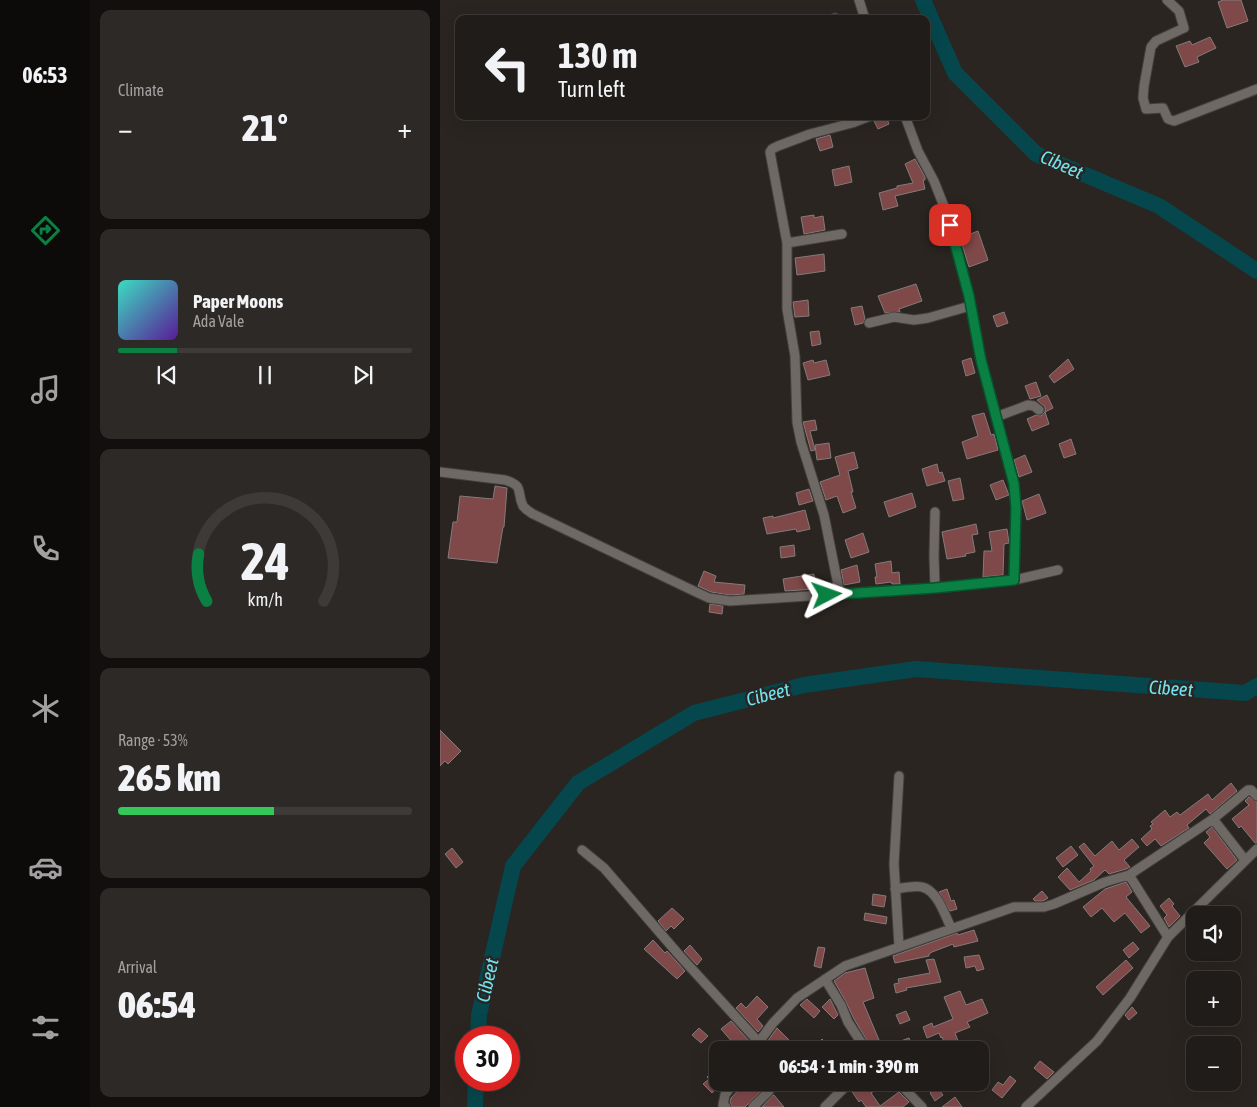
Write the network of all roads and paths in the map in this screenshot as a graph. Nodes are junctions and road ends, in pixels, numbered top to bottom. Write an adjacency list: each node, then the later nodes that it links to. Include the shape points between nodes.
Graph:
1 (859, 0): 3 (street)
2 (1167, 0): 4 (street, via 1179,11 1184,28 1153,43 1144,86 1146,109 1161,107 1168,119 1174,121)
3 (864, 15)
4 (1257, 89)
5 (856, 120): 8 (street, via 772,149 770,155)
6 (907, 120): 9 (street, via 947,214)
7 (842, 234): 8 (street)
8 (788, 243): 18 (street, via 787,309 795,356 797,422 824,515)
9 (970, 306): 10 (street, via 928,318 894,317); 12 (street)
10 (869, 323)
11 (1039, 410): 12 (street, via 1028,406)
12 (996, 418): 16 (street, via 1014,484)
13 (440, 472): 18 (street, via 514,482 519,487 523,505 533,514 709,598 748,601)
14 (935, 512): 17 (street)
15 (1058, 570): 16 (street)
16 (1014, 580): 17 (street)
17 (935, 588): 18 (street)
18 (840, 594)
19 (898, 776): 26 (street)
20 (1257, 796): 21 (street, via 1248,790)
21 (1213, 819): 24 (street); 25 (street)
22 (1257, 849): 24 (street)
23 (582, 850): 31 (street, via 604,868)
24 (1245, 860): 28 (street)
25 (1129, 875): 27 (street, via 1044,907 1014,906); 28 (street)
26 (895, 889): 27 (street, via 921,886 928,889); 29 (street)
27 (951, 928): 29 (street)
28 (1168, 937): 42 (street, via 1115,1020 1083,1056)
29 (899, 946): 30 (street, via 845,966)
30 (825, 978): 32 (street, via 797,998); 33 (street)
31 (751, 1041)
32 (759, 1041)
33 (860, 1041)
34 (728, 1091): 38 (street)
35 (769, 1091): 39 (street)
36 (841, 1091): 40 (street)
37 (907, 1091): 41 (street)
38 (723, 1106)
39 (753, 1107)
40 (825, 1107)
41 (922, 1107)
42 (1026, 1107)

